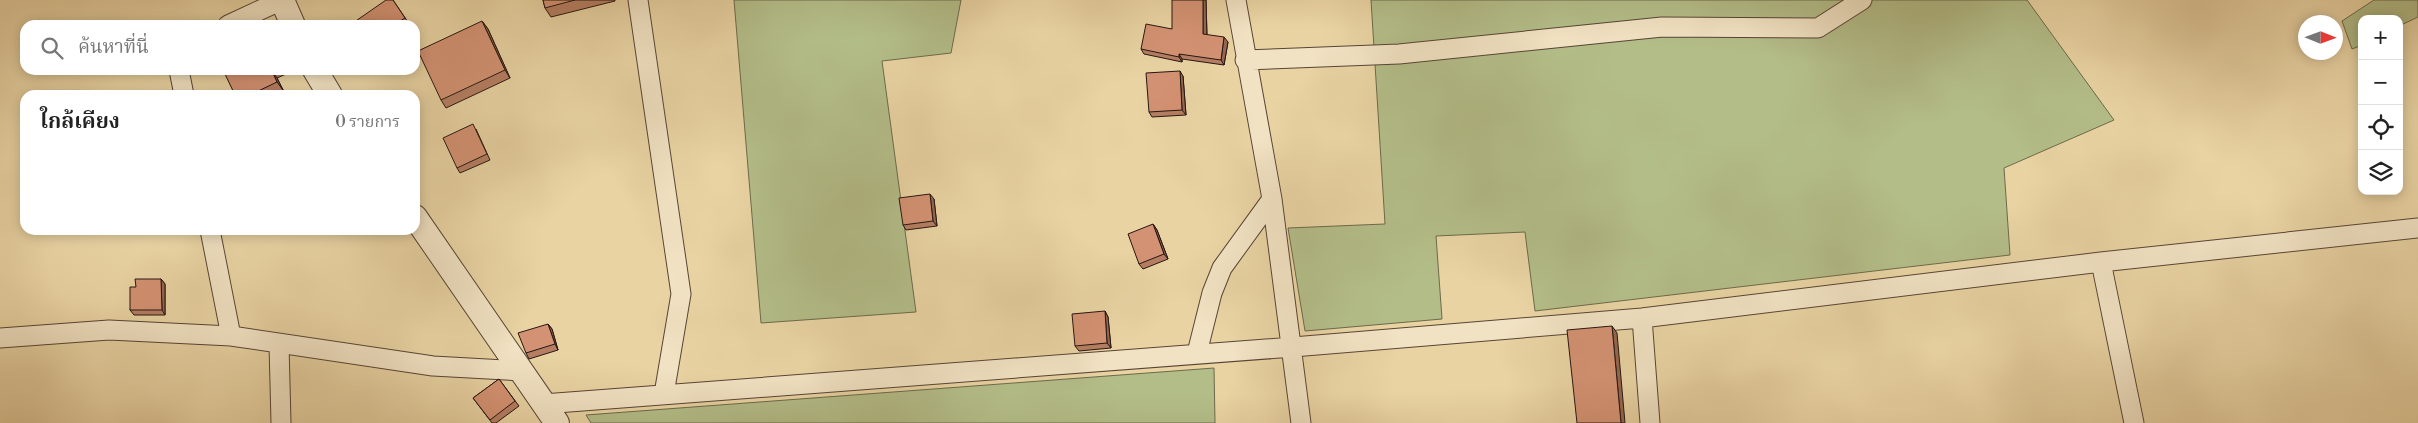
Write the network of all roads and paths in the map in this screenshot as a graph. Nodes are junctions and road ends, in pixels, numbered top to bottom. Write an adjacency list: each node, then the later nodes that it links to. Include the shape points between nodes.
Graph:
1 (282, 0): 5 (street); 6 (street)
2 (638, 0): 24 (street, via 681,294)
3 (1236, 0): 7 (street)
4 (1862, 0): 7 (street, via 1818,28 1662,27 1398,54)
5 (239, 20)
6 (291, 20)
7 (1245, 60): 12 (street)
8 (181, 75): 10 (street)
9 (318, 75): 11 (street)
10 (183, 90)
11 (327, 90)
12 (1272, 199): 21 (street); 22 (street, via 1222,268 1212,293)
13 (420, 224): 23 (street)
14 (2418, 228): 16 (street)
15 (211, 235): 18 (street)
16 (2101, 262): 17 (street); 30 (street)
17 (1642, 318): 21 (street); 29 (street)
18 (231, 336): 19 (street, via 109,330); 20 (street)
19 (0, 338)
20 (279, 344): 23 (street, via 433,366); 26 (street)
21 (1293, 347): 22 (street); 28 (street)
22 (1197, 353): 24 (street)
23 (522, 371): 25 (street)
24 (664, 394): 25 (street)
25 (543, 404): 27 (street)
26 (281, 423)
27 (557, 423)
28 (1301, 423)
29 (1650, 423)
30 (2134, 423)

